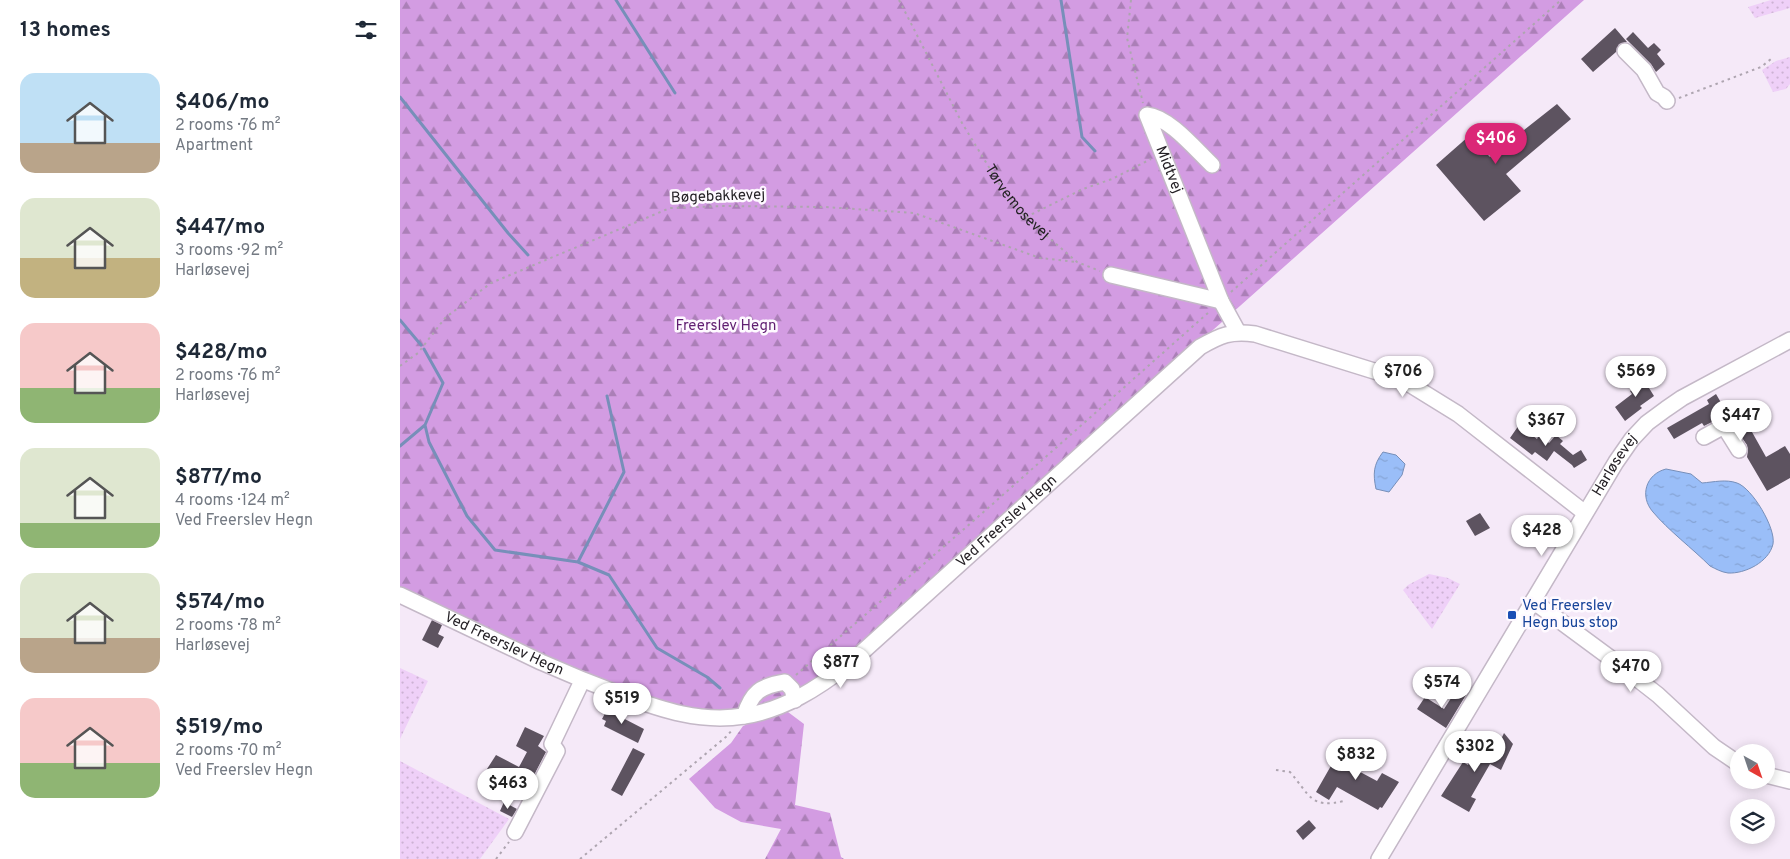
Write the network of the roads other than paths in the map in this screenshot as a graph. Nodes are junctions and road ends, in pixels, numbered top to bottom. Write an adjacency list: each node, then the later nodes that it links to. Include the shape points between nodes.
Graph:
1 (1625, 51): 2 (street, via 1644,70 1657,93)
2 (1667, 101)
3 (1212, 165): 5 (street, Midtvej, via 1177,132 1154,116 1146,115)
4 (1111, 275): 5 (street)
5 (1221, 301): 6 (street, Midtvej)
6 (1238, 332): 10 (street, Ved Freerslev Hegn, via 1255,334 1404,380 1458,414); 14 (street, Ved Freerslev Hegn, via 1213,339 1200,347 848,664)
7 (1790, 340): 10 (street, Harløsevej, via 1682,398 1647,423 1616,462)
8 (1704, 438): 9 (street, via 1724,426)
9 (1739, 450)
10 (1586, 513): 12 (street, Harløsevej)
11 (400, 595): 13 (street, Ved Freerslev Hegn)
12 (1533, 601): 16 (street, via 1658,695); 20 (street, Harløsevej)
13 (582, 680): 15 (street, Ved Freerslev Hegn, via 682,715 702,718); 19 (street, via 552,744 557,751)
14 (795, 700): 15 (street, Ved Freerslev Hegn); 15 (street, via 786,682 768,685 753,696)
15 (744, 716)
16 (1730, 758)
17 (1775, 777): 18 (street)
18 (1790, 781)
19 (515, 832)
20 (1379, 859)

